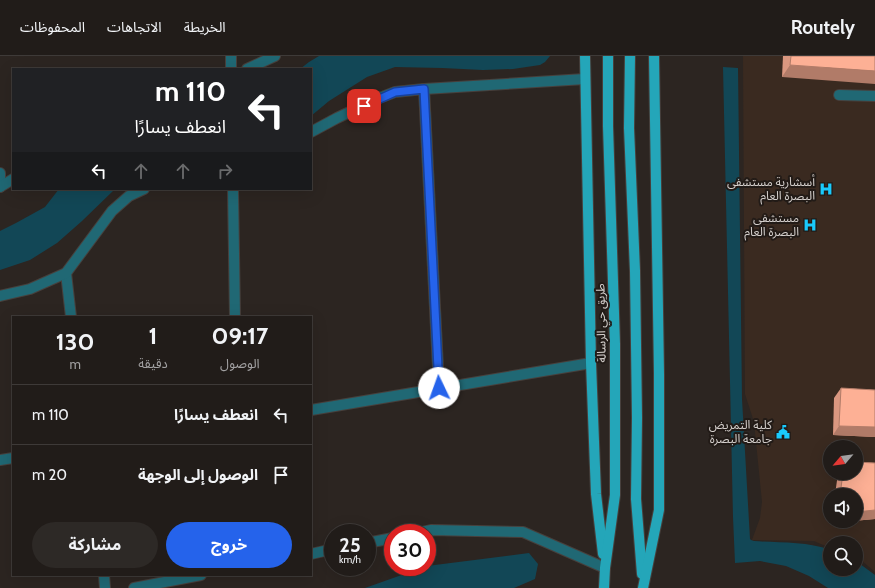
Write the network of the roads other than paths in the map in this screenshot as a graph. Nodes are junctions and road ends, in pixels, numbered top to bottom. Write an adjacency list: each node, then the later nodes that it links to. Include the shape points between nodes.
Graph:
1 (231, 56): 7 (street)
2 (275, 56): 8 (street)
3 (585, 56): 9 (main road)
4 (608, 56): 31 (main road, طريق حي الرسالة, via 615,344 615,495)
5 (630, 56): 34 (main road, via 629,128 635,270 636,499)
6 (654, 56): 34 (main road, via 658,510)
7 (231, 68)
8 (249, 68)
9 (586, 79): 10 (street); 23 (main road)
10 (424, 89): 13 (street, via 395,92); 24 (street)
11 (839, 95): 12 (street)
12 (875, 96)
13 (312, 131)
14 (0, 173): 16 (street)
15 (12, 180): 16 (street)
16 (0, 187)
17 (142, 190): 19 (street, via 129,196 112,211)
18 (232, 190): 22 (street)
19 (66, 273): 20 (street, via 30,289); 21 (street)
20 (0, 296)
21 (71, 316)
22 (235, 316)
23 (591, 363): 24 (street); 31 (main road, via 596,494)
24 (439, 388): 25 (street)
25 (312, 410)
26 (12, 458): 27 (street)
27 (0, 460)
28 (436, 530): 31 (street, via 524,532)
29 (324, 551): 30 (street)
30 (312, 554)
31 (605, 568): 37 (main road, طريق حي الرسالة)
32 (104, 576): 35 (street)
33 (196, 576): 36 (street)
34 (643, 587)
35 (105, 588)
36 (134, 588)
37 (604, 588)

